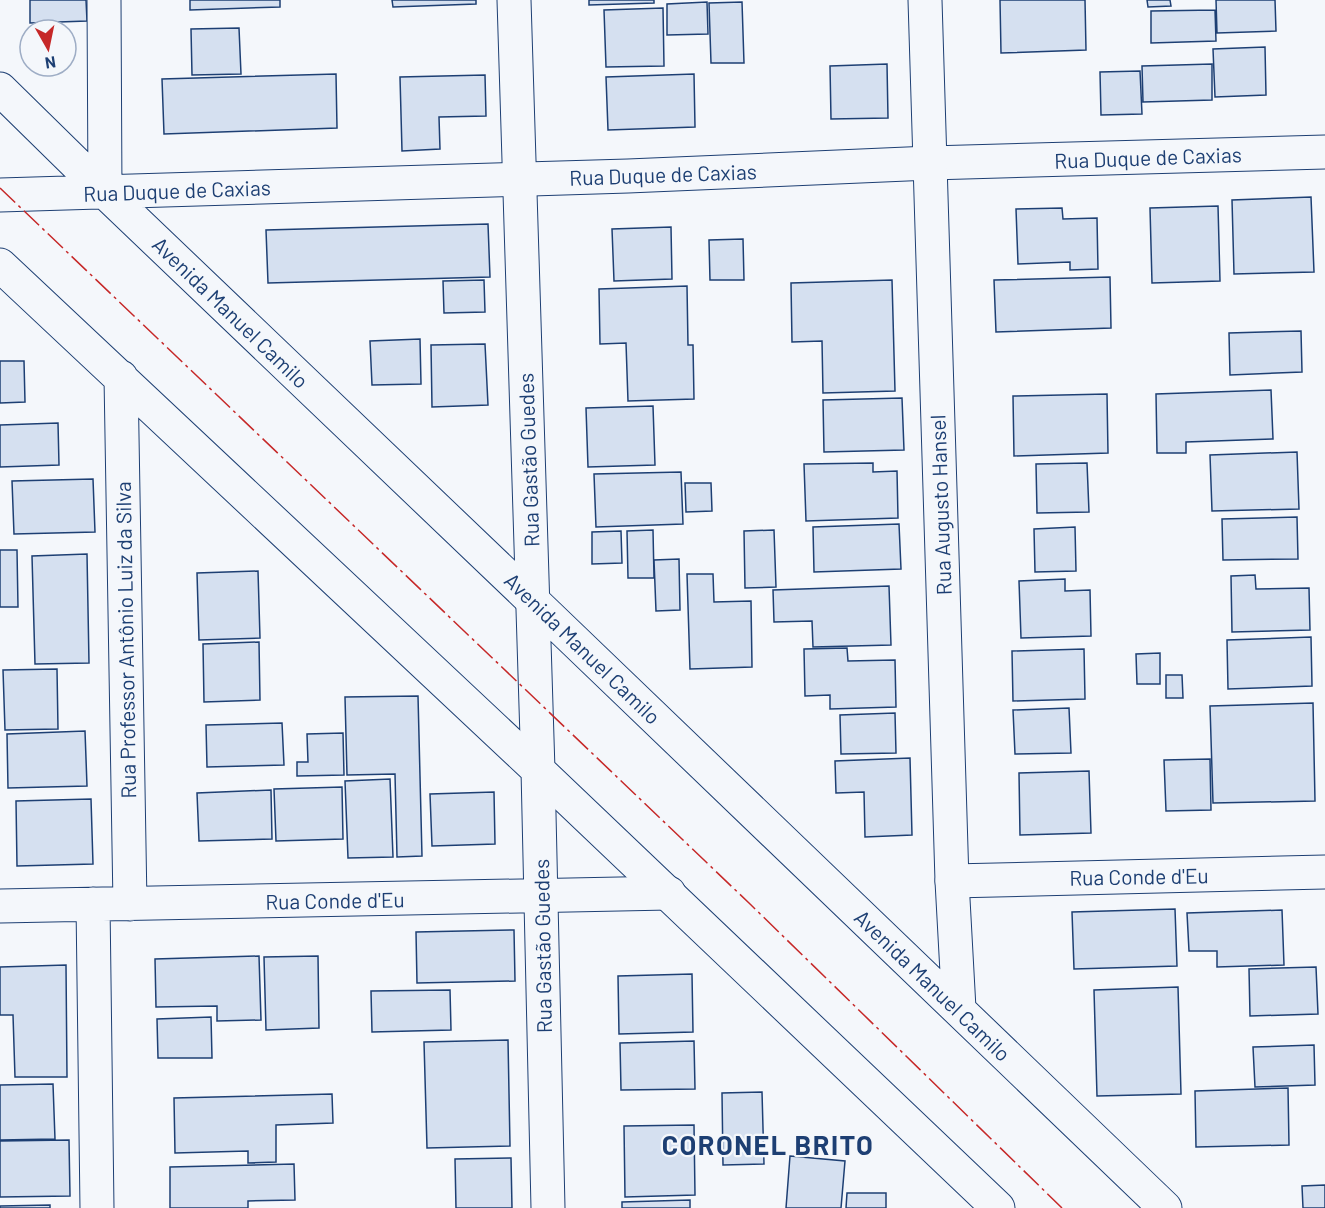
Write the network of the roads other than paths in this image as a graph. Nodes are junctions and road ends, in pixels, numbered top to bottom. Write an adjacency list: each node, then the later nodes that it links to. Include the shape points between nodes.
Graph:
1 (104, 0): 8 (street)
2 (514, 0): 7 (street, Rua Gastão Guedes)
3 (925, 0): 6 (street, Rua Augusto Hansel)
4 (0, 89): 8 (street, Avenida Manuel Camilo)
5 (1325, 152): 6 (street, Rua Duque de Caxias)
6 (930, 163): 7 (street, Rua Duque de Caxias); 15 (street, Rua Augusto Hansel)
7 (519, 179): 8 (street, Rua Duque de Caxias); 12 (street, Rua Gastão Guedes)
8 (105, 192): 9 (street, Rua Duque de Caxias); 12 (street, Avenida Manuel Camilo)
9 (0, 195)
10 (0, 265): 11 (street)
11 (120, 377): 13 (street); 19 (street, Rua Professor Antônio Luiz da Silva)
12 (533, 601): 13 (street, Rua Gastão Guedes); 21 (street, Avenida Manuel Camilo)
13 (537, 770): 16 (street); 17 (street, Rua Gastão Guedes)
14 (1325, 872): 15 (street, Rua Conde d'Eu)
15 (952, 881): 21 (street, Rua Augusto Hansel)
16 (669, 893): 17 (street, Rua Conde d'Eu); 24 (street)
17 (541, 897): 19 (street, Rua Conde d'Eu); 23 (street, Rua Gastão Guedes)
18 (93, 904): 19 (street, Rua Conde d'Eu); 20 (street, Rua Conde d'Eu); 22 (street)
19 (130, 904)
20 (0, 906)
21 (959, 1009): 25 (street, Avenida Manuel Camilo)
22 (97, 1208)
23 (548, 1208)
24 (998, 1208)
25 (1165, 1208)

